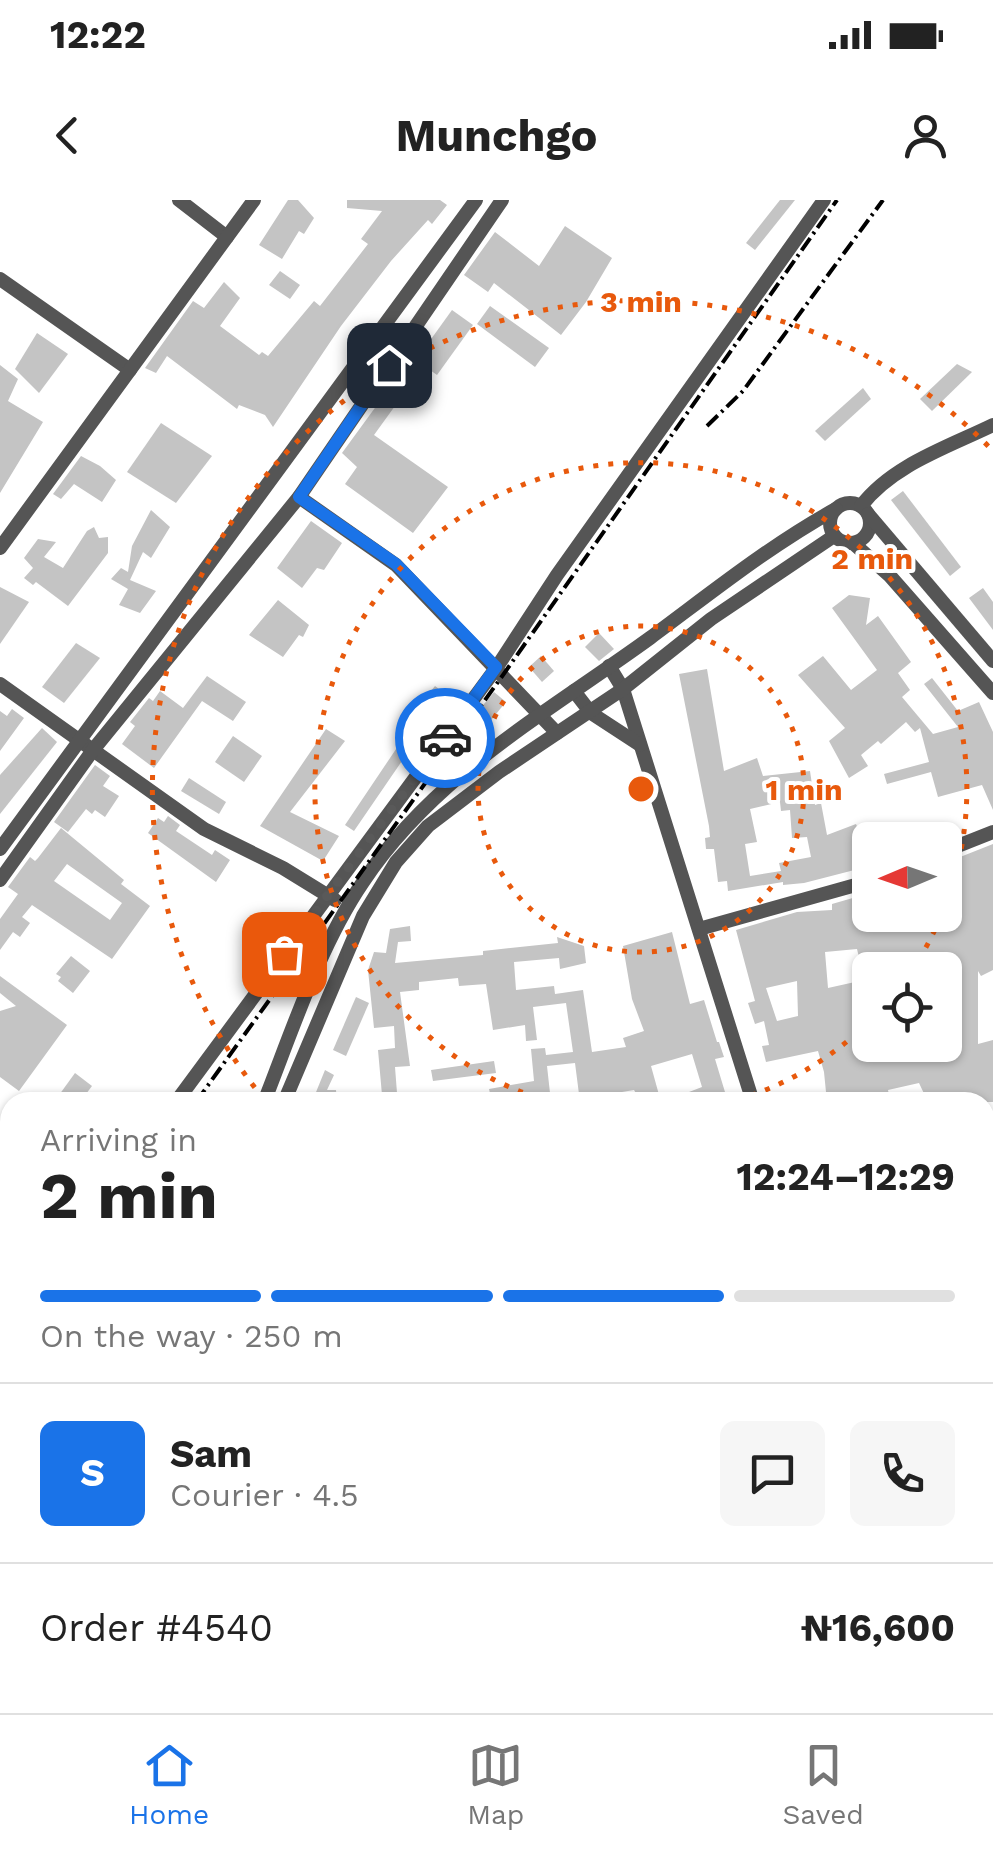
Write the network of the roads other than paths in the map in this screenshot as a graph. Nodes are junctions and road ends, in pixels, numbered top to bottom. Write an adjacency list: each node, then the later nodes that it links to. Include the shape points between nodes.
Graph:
1 (180, 200): 6 (street)
2 (254, 200): 6 (street)
3 (476, 200): 26 (street)
4 (502, 200): 10 (street)
5 (824, 200): 18 (street)
6 (228, 237): 8 (street)
7 (0, 279): 8 (street)
8 (130, 370): 15 (street)
9 (993, 425): 12 (street, via 900,471 873,490)
10 (299, 497): 18 (street, via 396,564); 28 (street)
11 (836, 509): 12 (street, via 844,504); 13 (street); 17 (street, via 756,558)
12 (864, 510): 14 (street, via 870,522 866,536); 16 (street)
13 (834, 536): 14 (street); 20 (street, via 711,619)
14 (853, 543): 22 (street)
15 (0, 548)
16 (993, 661)
17 (609, 666): 20 (street); 21 (street)
18 (496, 667): 23 (street); 34 (street)
19 (0, 684): 26 (street)
20 (623, 689): 24 (street); 27 (street)
21 (574, 692): 23 (street); 24 (street)
22 (993, 694)
23 (540, 712): 25 (street); 35 (street, via 436,795 379,858)
24 (591, 712): 25 (street); 27 (street)
25 (557, 734): 36 (street, via 428,826)
26 (78, 740): 28 (street); 31 (street)
27 (640, 746): 37 (street)
28 (94, 750): 32 (street); 34 (street, via 204,829)
29 (993, 832): 30 (street)
30 (962, 844)
31 (0, 849)
32 (0, 880)
33 (852, 886): 37 (street)
34 (328, 896): 35 (street); 38 (street)
35 (347, 907): 36 (street); 39 (street)
36 (362, 916): 40 (street)
37 (698, 929): 41 (street)
38 (183, 1092)
39 (268, 1092)
40 (288, 1092)
41 (750, 1092)

